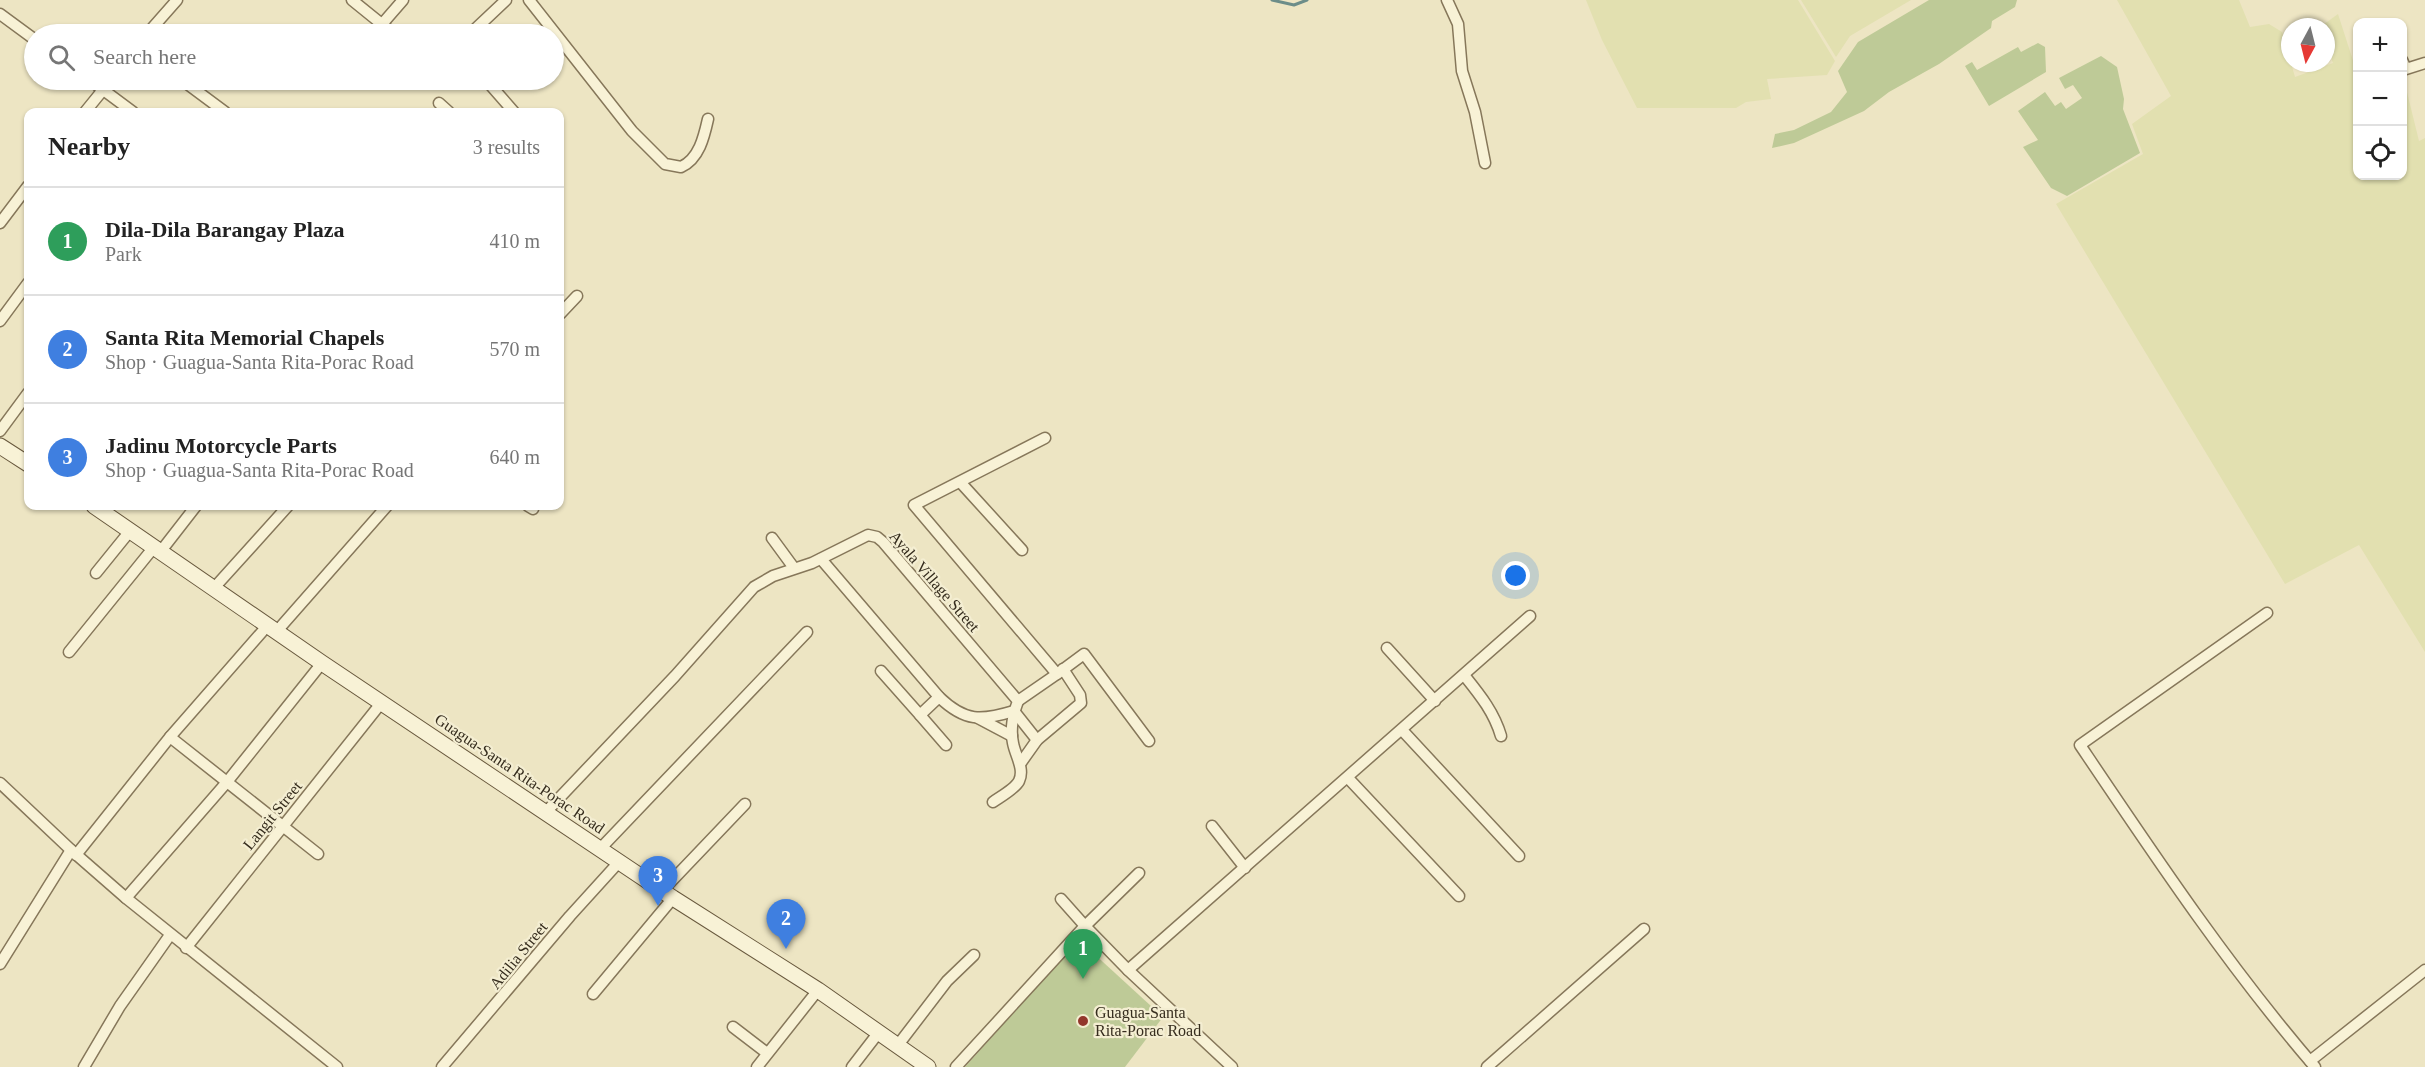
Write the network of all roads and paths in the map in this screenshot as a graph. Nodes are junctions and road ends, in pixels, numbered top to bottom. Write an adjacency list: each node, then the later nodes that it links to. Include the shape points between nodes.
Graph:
1 (177, 0): 9 (street)
2 (352, 0): 8 (street)
3 (403, 0): 8 (street)
4 (506, 0): 10 (street)
5 (529, 0): 11 (street)
6 (1448, 0): 27 (street, via 1458,24 1462,71)
7 (0, 14): 12 (street)
8 (382, 23)
9 (156, 24)
10 (481, 24)
11 (548, 24)
12 (24, 32)
13 (564, 45): 26 (street, via 632,131 665,164 681,167 693,159)
14 (2425, 63): 15 (street)
15 (2407, 69)
16 (103, 90): 21 (street)
17 (105, 90): 22 (street)
18 (195, 90): 23 (street)
19 (495, 90): 25 (street)
20 (438, 103): 24 (street)
21 (88, 108)
22 (128, 108)
23 (220, 108)
24 (444, 108)
25 (510, 108)
26 (708, 119)
27 (1485, 163)
28 (24, 191): 29 (street)
29 (0, 223)
30 (24, 288): 33 (street)
31 (577, 296): 32 (street)
32 (564, 310)
33 (0, 321)
34 (24, 398): 35 (street)
35 (0, 431)
36 (1045, 438): 39 (street)
37 (0, 446): 38 (main road)
38 (24, 461)
39 (961, 483): 47 (street); 60 (street, via 914,505)
40 (104, 510): 44 (main road, Guagua-Santa Rita-Porac Road)
41 (192, 510): 46 (street)
42 (284, 510): 51 (street)
43 (383, 510): 54 (street)
44 (130, 531): 46 (main road, Guagua-Santa Rita-Porac Road); 50 (street)
45 (772, 538): 49 (street)
46 (157, 549): 51 (main road, Guagua-Santa Rita-Porac Road); 57 (street)
47 (1022, 550)
48 (821, 559): 49 (street, Ayala Village Street); 62 (street); 65 (street, Ayala Village Street, via 862,536 877,537)
49 (794, 568): 81 (street, Ayala Village Street, via 754,587)
50 (96, 573)
51 (214, 588): 54 (main road, Guagua-Santa Rita-Porac Road)
52 (2267, 613): 109 (street, via 2080,745 2204,927)
53 (1530, 616): 61 (street)
54 (273, 628): 58 (main road, Guagua-Santa Rita-Porac Road); 71 (street)
55 (807, 632): 84 (street)
56 (1387, 648): 63 (street)
57 (69, 652)
58 (322, 663): 64 (main road, Guagua-Santa Rita-Porac Road); 77 (street)
59 (881, 671): 66 (street)
60 (1060, 672): 65 (street); 72 (street, via 1082,700); 73 (street, via 1083,654)
61 (1464, 675): 63 (street); 70 (street, via 1497,720)
62 (939, 698): 66 (street); 67 (street, via 958,713)
63 (1435, 701): 68 (street)
64 (382, 702): 81 (main road, Guagua-Santa Rita-Porac Road); 82 (street, Langit Street)
65 (1016, 706): 67 (street, via 994,717); 69 (street); 72 (street, Ayala Village Street)
66 (920, 715): 74 (street)
67 (976, 717): 69 (street)
68 (1402, 730): 76 (street); 87 (street)
69 (1012, 736): 75 (street)
70 (1501, 736)
71 (170, 737): 77 (street); 85 (street)
72 (1037, 740): 75 (street)
73 (1149, 741)
74 (946, 745)
75 (1020, 764): 79 (street, via 1019,781)
76 (1348, 778): 89 (street); 92 (street)
77 (227, 782): 82 (street); 93 (street)
78 (0, 783): 85 (street)
79 (993, 802)
80 (745, 804): 91 (street)
81 (546, 812): 84 (main road, Guagua-Santa Rita-Porac Road)
82 (282, 826): 86 (street); 98 (street, Langit Street)
83 (1212, 826): 89 (street)
84 (600, 849): 88 (main road, Guagua-Santa Rita-Porac Road)
85 (73, 852): 93 (street); 100 (street)
86 (318, 854)
87 (1520, 856)
88 (619, 862): 91 (main road, Guagua-Santa Rita-Porac Road); 112 (street, Adilia Street)
89 (1245, 868): 101 (street)
90 (1139, 873): 95 (street)
91 (668, 894): 103 (main road, Guagua-Santa Rita-Porac Road); 104 (street)
92 (1459, 896)
93 (126, 898): 97 (street)
94 (1061, 899): 95 (street)
95 (1085, 926): 101 (street); 116 (street)
96 (1644, 929): 118 (street)
97 (170, 935): 98 (street); 110 (street, via 120,1006)
98 (186, 948): 111 (street)
99 (974, 956): 107 (street, via 947,981)
100 (0, 964)
101 (1128, 970): 117 (street)
102 (2425, 970): 109 (street)
103 (818, 990): 106 (main road, Guagua-Santa Rita-Porac Road); 108 (street)
104 (593, 994)
105 (733, 1027): 108 (street)
106 (879, 1032): 107 (main road, Guagua-Santa Rita-Porac Road); 114 (street)
107 (898, 1045): 115 (main road, Guagua-Santa Rita-Porac Road)
108 (767, 1053): 113 (street)
109 (2312, 1064)
110 (84, 1067)
111 (337, 1067)
112 (442, 1067)
113 (757, 1067)
114 (852, 1067)
115 (928, 1067)
116 (956, 1067)
117 (1232, 1067)
118 (1487, 1067)

